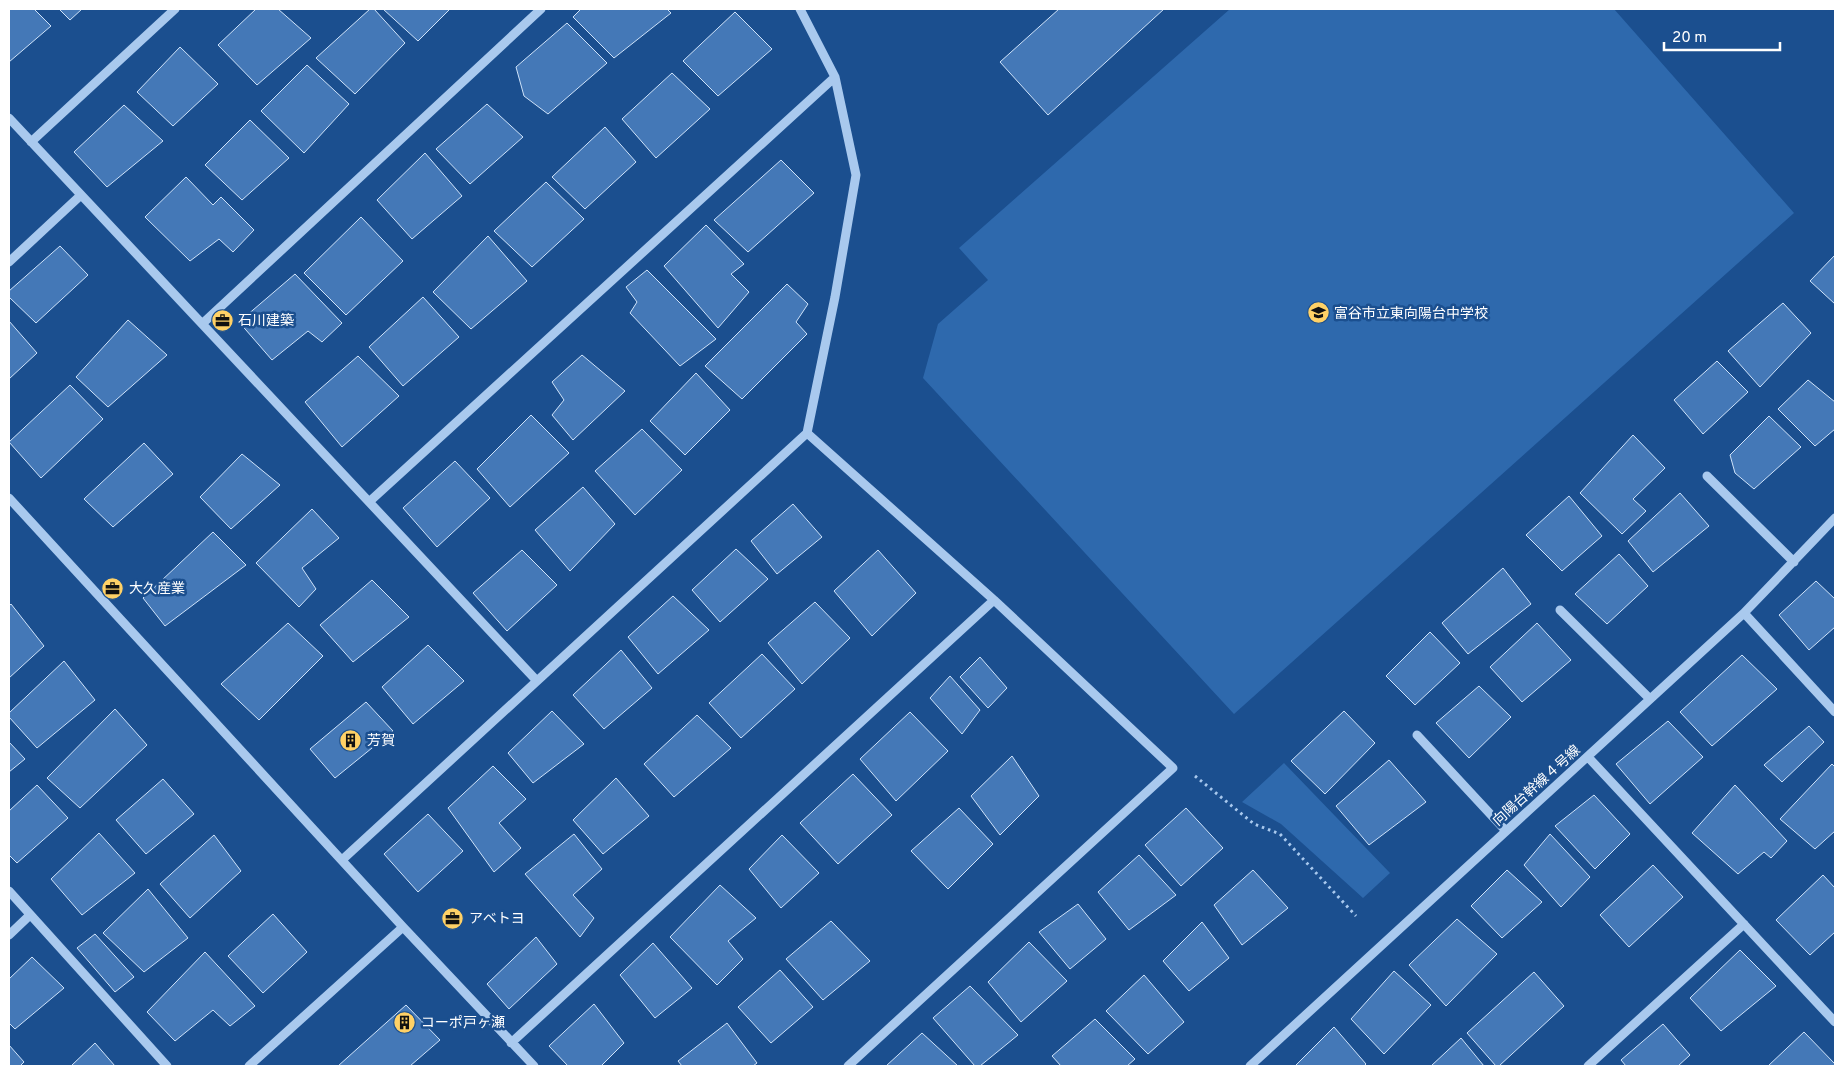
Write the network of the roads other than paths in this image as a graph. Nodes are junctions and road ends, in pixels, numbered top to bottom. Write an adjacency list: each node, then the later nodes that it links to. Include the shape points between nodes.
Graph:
1 (175, 9): 6 (street)
2 (541, 9): 9 (street)
3 (800, 9): 4 (street)
4 (835, 77): 10 (street, via 856,175); 13 (street)
5 (9, 118): 6 (street)
6 (31, 142): 7 (street)
7 (81, 195): 8 (street); 9 (street)
8 (9, 262)
9 (202, 324): 13 (street)
10 (807, 433): 16 (street); 19 (street)
11 (1707, 476): 15 (street)
12 (9, 498): 25 (street)
13 (369, 502): 19 (street)
14 (1835, 518): 15 (street, 向陽台幹線４号線)
15 (1794, 562): 18 (street, 向陽台幹線４号線)
16 (994, 600): 32 (street); 36 (street, via 1174,768)
17 (1560, 610): 20 (street)
18 (1744, 613): 20 (street, 向陽台幹線４号線); 21 (street)
19 (537, 681): 25 (street)
20 (1650, 699): 23 (street, 向陽台幹線４号線)
21 (1835, 712)
22 (1417, 735): 24 (street)
23 (1588, 757): 24 (street, 向陽台幹線４号線); 28 (street)
24 (1506, 831): 37 (street, 向陽台幹線４号線)
25 (342, 860): 29 (street)
26 (9, 891): 27 (street)
27 (30, 915): 30 (street); 33 (street)
28 (1744, 924): 31 (street); 38 (street)
29 (403, 927): 32 (street); 34 (street)
30 (9, 935)
31 (1835, 1022)
32 (511, 1042): 35 (street)
33 (167, 1066)
34 (249, 1066)
35 (534, 1066)
36 (848, 1066)
37 (1250, 1066)
38 (1588, 1066)

